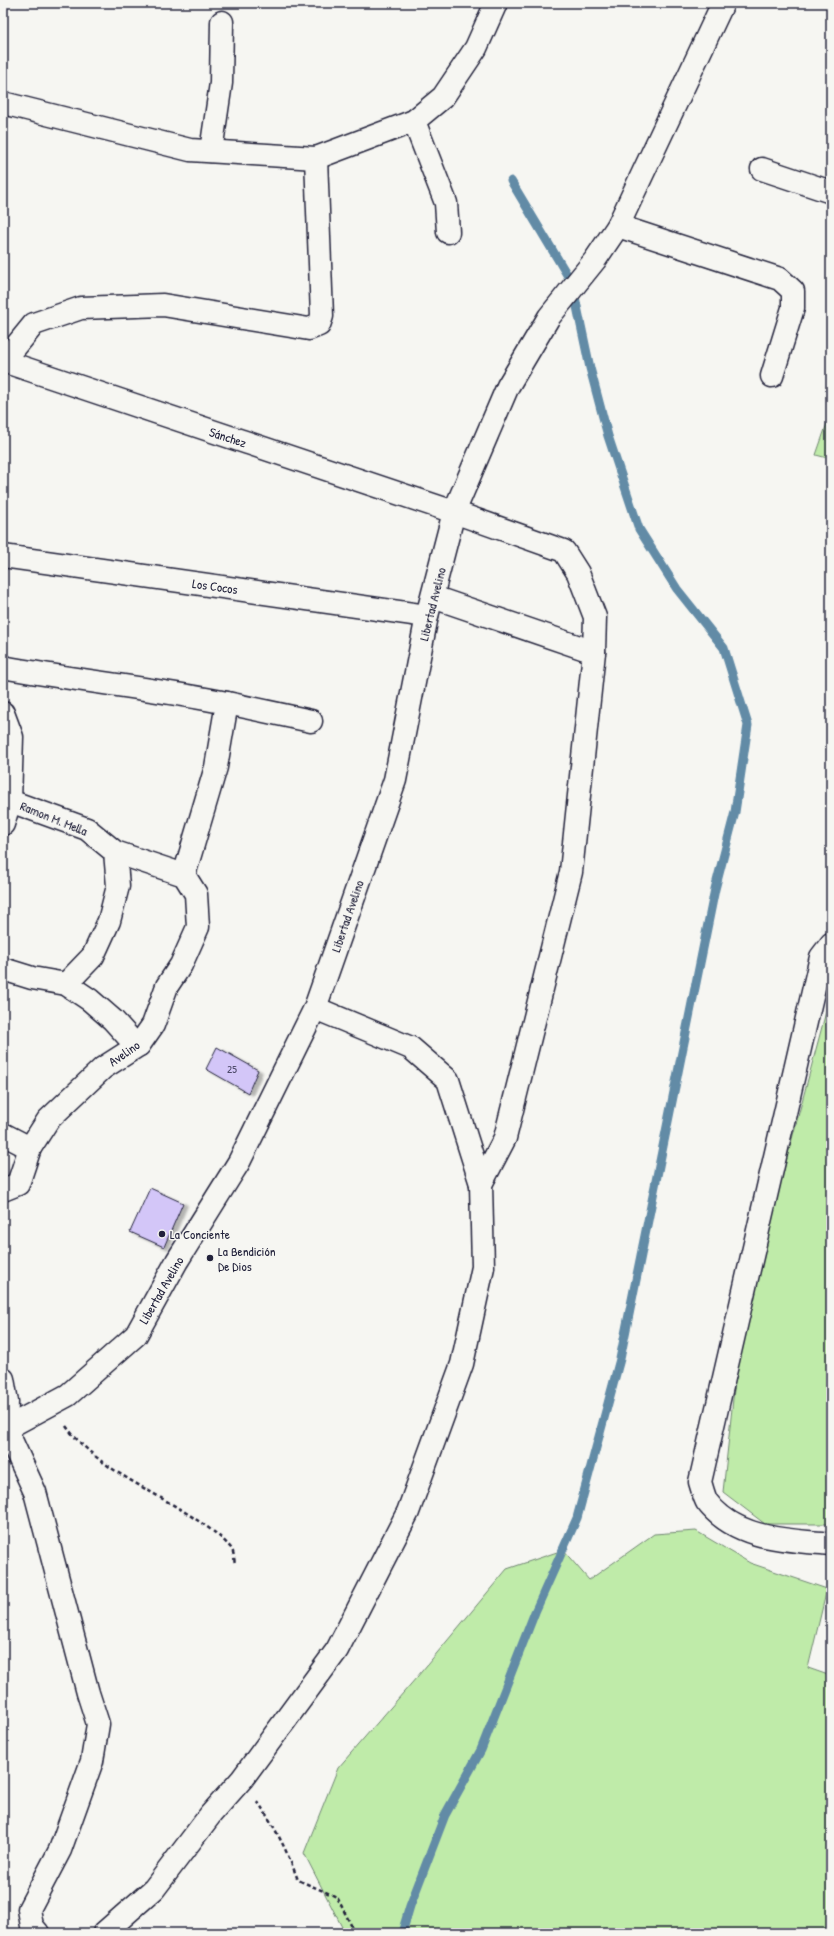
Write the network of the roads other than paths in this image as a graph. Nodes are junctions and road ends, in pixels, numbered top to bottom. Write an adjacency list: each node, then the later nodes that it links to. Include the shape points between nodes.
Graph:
1 (496, 3): 5 (street, via 476,48 443,97)
2 (723, 3): 10 (street, Libertad Avelino)
3 (222, 22): 6 (street, via 221,83)
4 (3, 103): 6 (street, via 190,150)
5 (414, 121): 7 (street); 11 (street, via 446,203)
6 (211, 151): 7 (street)
7 (316, 158): 12 (street, via 322,316 319,325 309,329 163,305 81,308 34,324)
8 (762, 169): 9 (street)
9 (831, 192)
10 (618, 226): 13 (street, via 780,279 793,291 793,308); 14 (street, Libertad Avelino, via 595,260 549,317 508,386)
11 (448, 232)
12 (3, 361): 14 (street, Sánchez)
13 (772, 376)
14 (454, 512): 16 (street, Libertad Avelino); 17 (street, Sánchez, via 564,551 578,572 595,617)
15 (3, 556): 16 (street, Los Cocos)
16 (430, 606): 17 (street, Los Cocos); 29 (street, Libertad Avelino, via 395,780)
17 (594, 652): 33 (street, Sánchez, via 571,872 505,1138)
18 (3, 667): 19 (street)
19 (227, 702): 21 (street); 25 (street, via 216,767)
20 (3, 713): 22 (street, via 12,737)
21 (311, 721)
22 (10, 801): 23 (street); 24 (street, Ramon M. Mella, via 87,829)
23 (3, 824)
24 (115, 852): 25 (street, Ramon M. Mella); 28 (street, via 118,886 109,921 93,956)
25 (184, 875): 30 (street, Avelino, via 196,894 198,927 181,965 166,986 153,1025)
26 (831, 944): 37 (street, via 821,957 700,1482 707,1501 728,1522 760,1536)
27 (3, 969): 28 (street, via 32,978)
28 (66, 984): 30 (street, via 90,1000)
29 (315, 1008): 33 (street, via 411,1048 448,1080); 36 (street, Libertad Avelino, via 239,1162 177,1261 136,1334 68,1395)
30 (139, 1045): 32 (street, Avelino, via 103,1068 48,1120)
31 (3, 1134): 32 (street)
32 (30, 1148): 34 (street, Avelino, via 18,1184)
33 (481, 1184): 39 (street, via 483,1267 462,1364 408,1512 337,1650 242,1779 211,1814 154,1889)
34 (3, 1190)
35 (3, 1379): 36 (street, via 7,1402)
36 (5, 1429): 38 (street, via 35,1492 98,1724 92,1761 60,1850 28,1909 32,1926)
37 (831, 1544)
38 (38, 1933)
39 (104, 1933)

